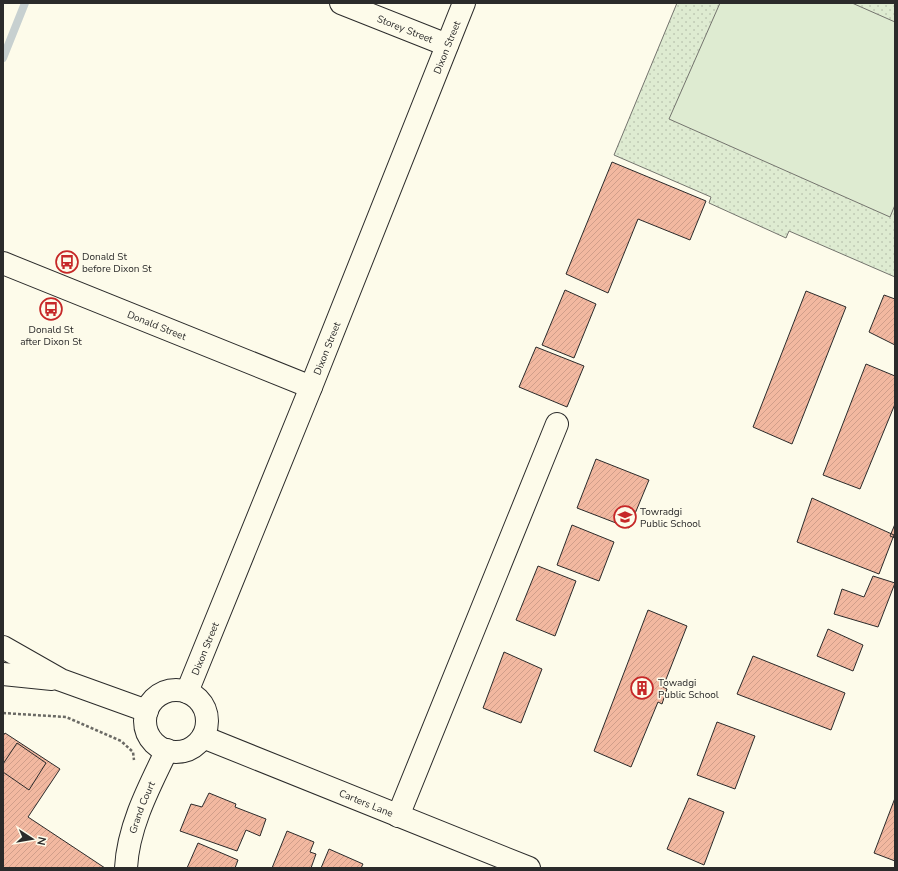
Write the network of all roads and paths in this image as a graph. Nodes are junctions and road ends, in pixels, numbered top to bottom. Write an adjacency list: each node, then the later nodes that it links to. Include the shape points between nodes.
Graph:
1 (341, 3): 3 (street, Storey Street)
2 (464, 3): 3 (street, Dixon Street)
3 (447, 45): 5 (street, Dixon Street)
4 (3, 263): 5 (street, Donald Street)
5 (311, 387): 10 (street, Dixon Street)
6 (557, 424): 16 (street)
7 (3, 647): 9 (street)
8 (3, 674): 9 (street)
9 (61, 680): 11 (street)
10 (187, 692): 11 (street, via 168,691 159,696); 13 (street, via 201,702 205,710 207,719)
11 (147, 711): 14 (street, via 147,730 151,739)
12 (3, 712): 15 (path, via 66,717 122,741 133,752)
13 (203, 737): 14 (street, via 187,750); 16 (street, Carters Lane)
14 (167, 750): 17 (street, Grand Court, via 142,803 127,854)
15 (136, 766)
16 (398, 816): 18 (street, Carters Lane)
17 (126, 868)
18 (529, 868)

